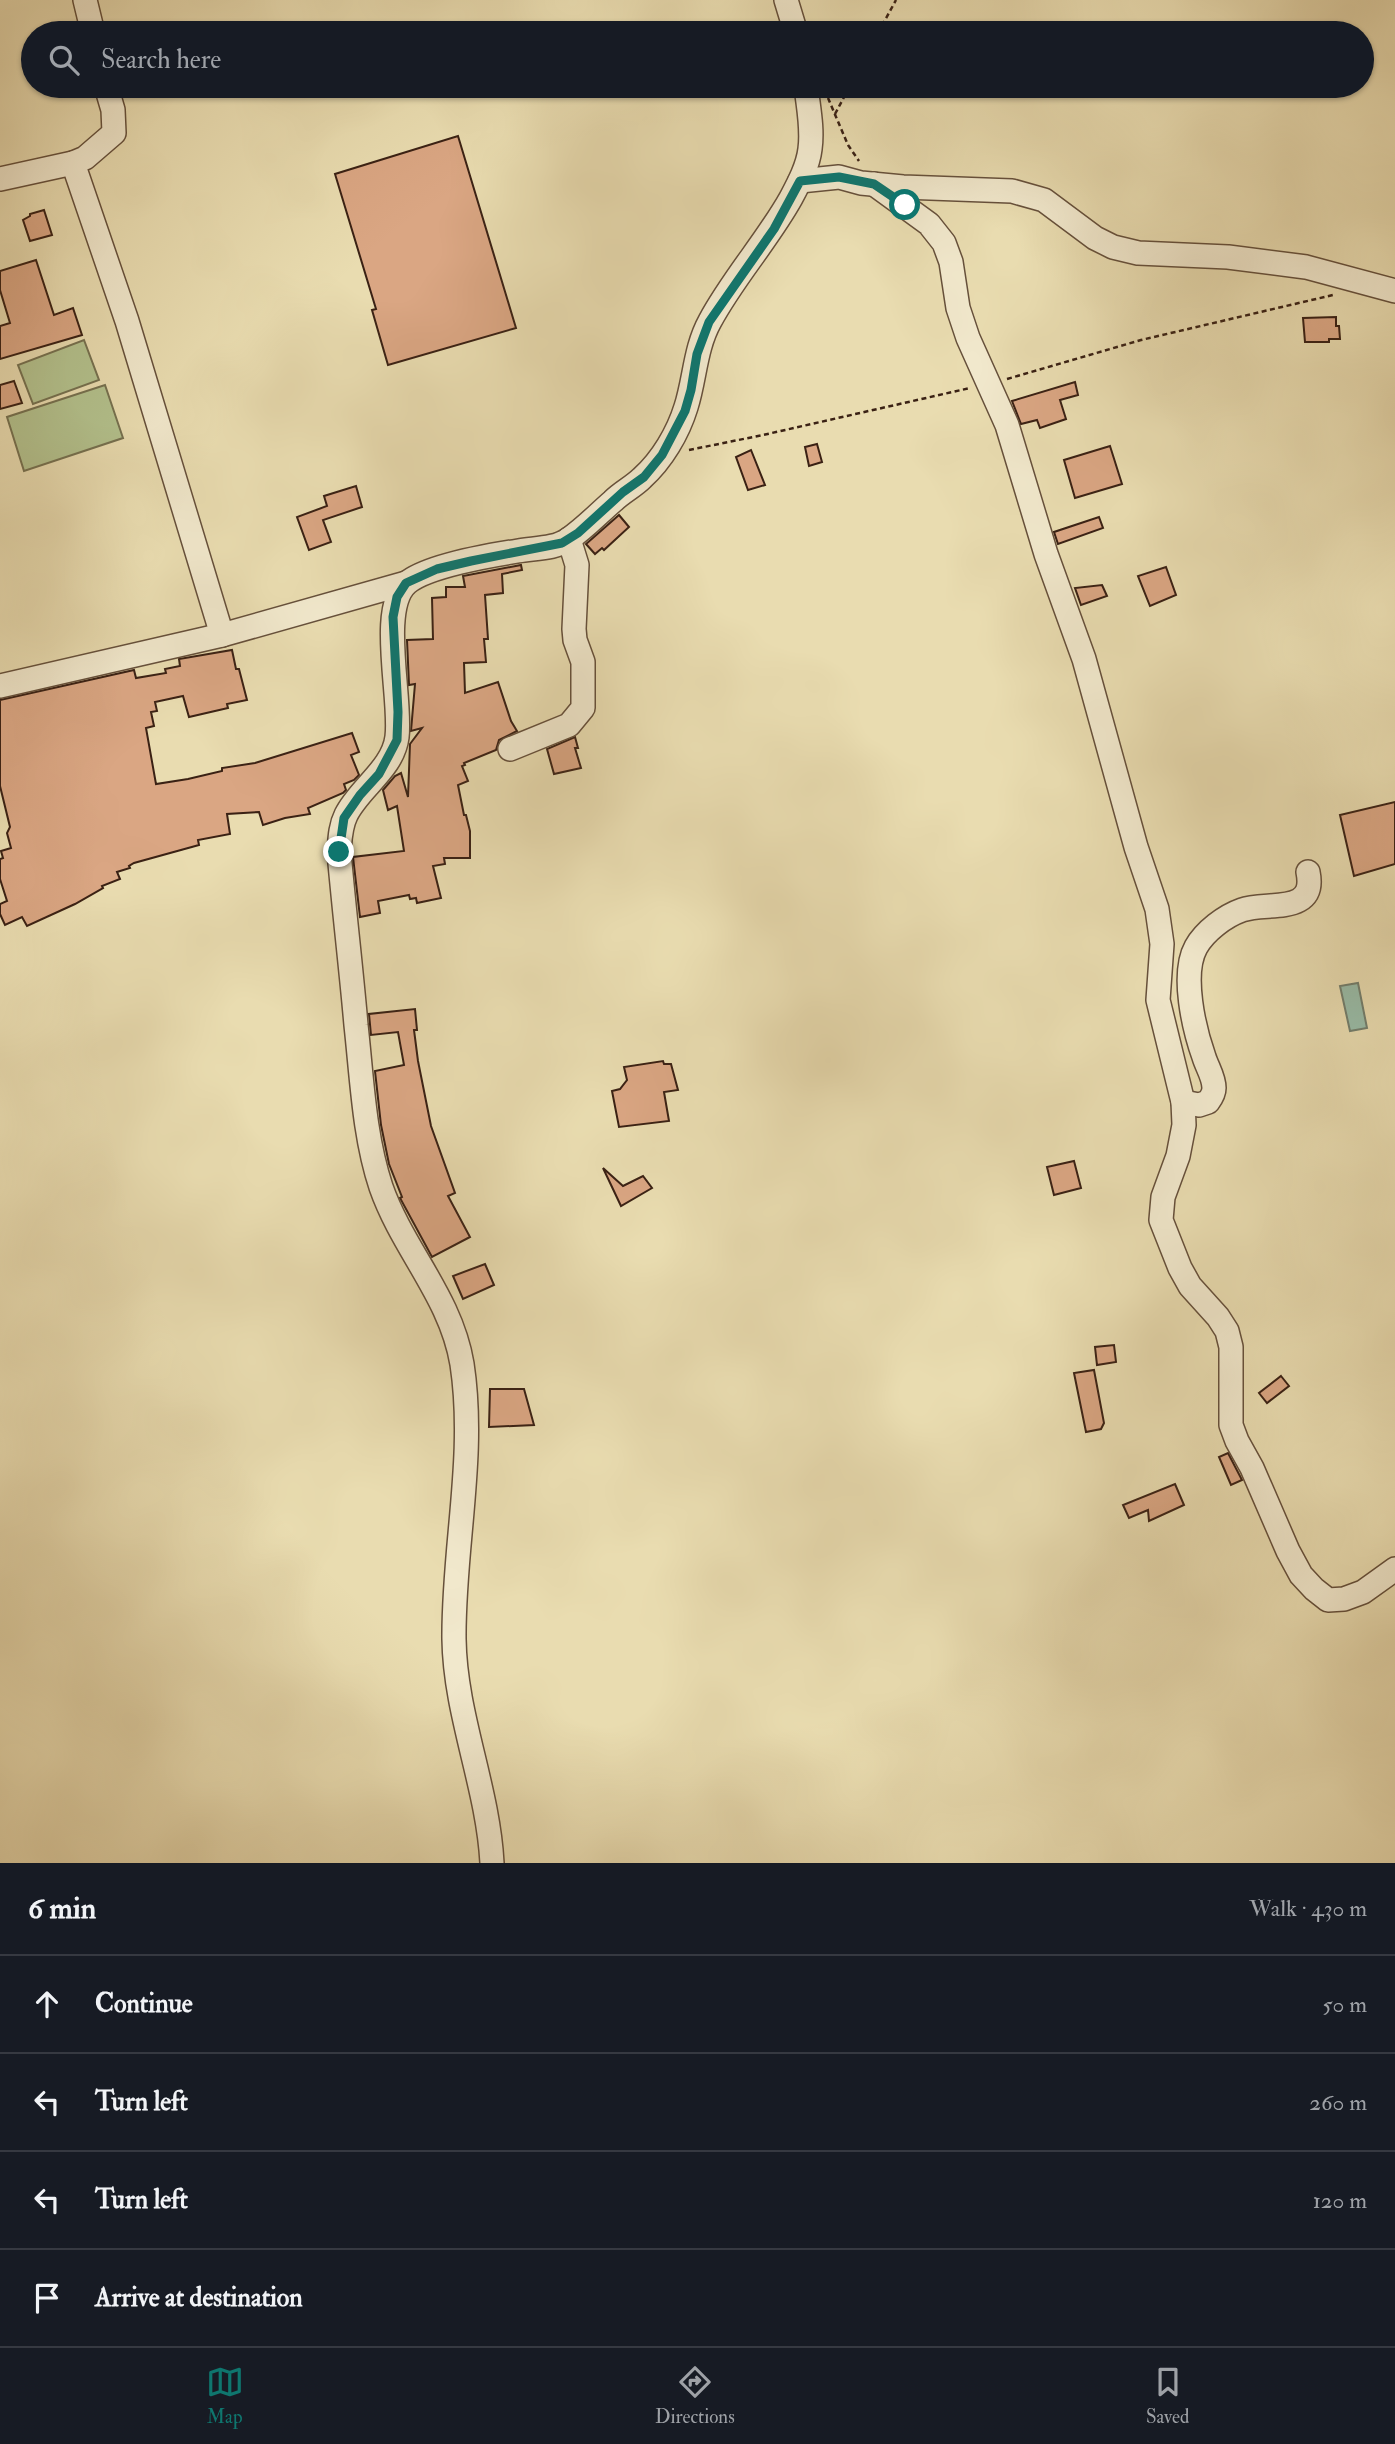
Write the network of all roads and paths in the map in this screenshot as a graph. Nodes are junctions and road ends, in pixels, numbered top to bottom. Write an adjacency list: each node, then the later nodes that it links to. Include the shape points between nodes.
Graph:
1 (85, 0): 4 (street)
2 (786, 0): 5 (street)
3 (896, 0): 6 (path)
4 (90, 21)
5 (792, 21)
6 (885, 21)
7 (110, 98): 12 (street, via 114,133)
8 (814, 98): 14 (street, via 810,150)
9 (822, 98): 11 (path)
10 (844, 98): 11 (path)
11 (835, 114): 15 (path, via 848,145)
12 (73, 163): 13 (street); 22 (street, via 127,321)
13 (0, 179)
14 (800, 181): 15 (street, via 839,177); 19 (street, via 774,229 709,322 685,411)
15 (874, 184): 16 (street, via 1012,191 1044,200 1113,247 1306,267); 18 (street, via 929,224 944,243 958,308)
16 (1395, 291)
17 (1339, 294): 18 (path, via 1141,340)
18 (989, 384): 19 (path); 26 (street, via 1007,425 1084,659 1157,909 1162,944 1158,1000)
19 (662, 455): 20 (street, via 644,477)
20 (569, 540): 21 (street, via 437,569); 24 (street, via 577,565 573,628 583,662 583,708 569,725)
21 (406, 583): 22 (street); 28 (street, via 393,617 397,740 379,774 344,818 339,852 371,1151 391,1213 454,1330 461,1363 466,1455 455,1672 487,1816)
22 (222, 635): 23 (street)
23 (0, 686)
24 (510, 749)
25 (1308, 872): 26 (street, via 1307,892 1300,900 1234,913 1209,930 1196,948 1190,967 1190,998 1214,1087 1208,1102)
26 (1183, 1102): 27 (street, via 1184,1125 1161,1220 1190,1286 1227,1331 1231,1425 1237,1441 1288,1551 1314,1589 1328,1600 1345,1599)
27 (1395, 1569)
28 (492, 1863)

